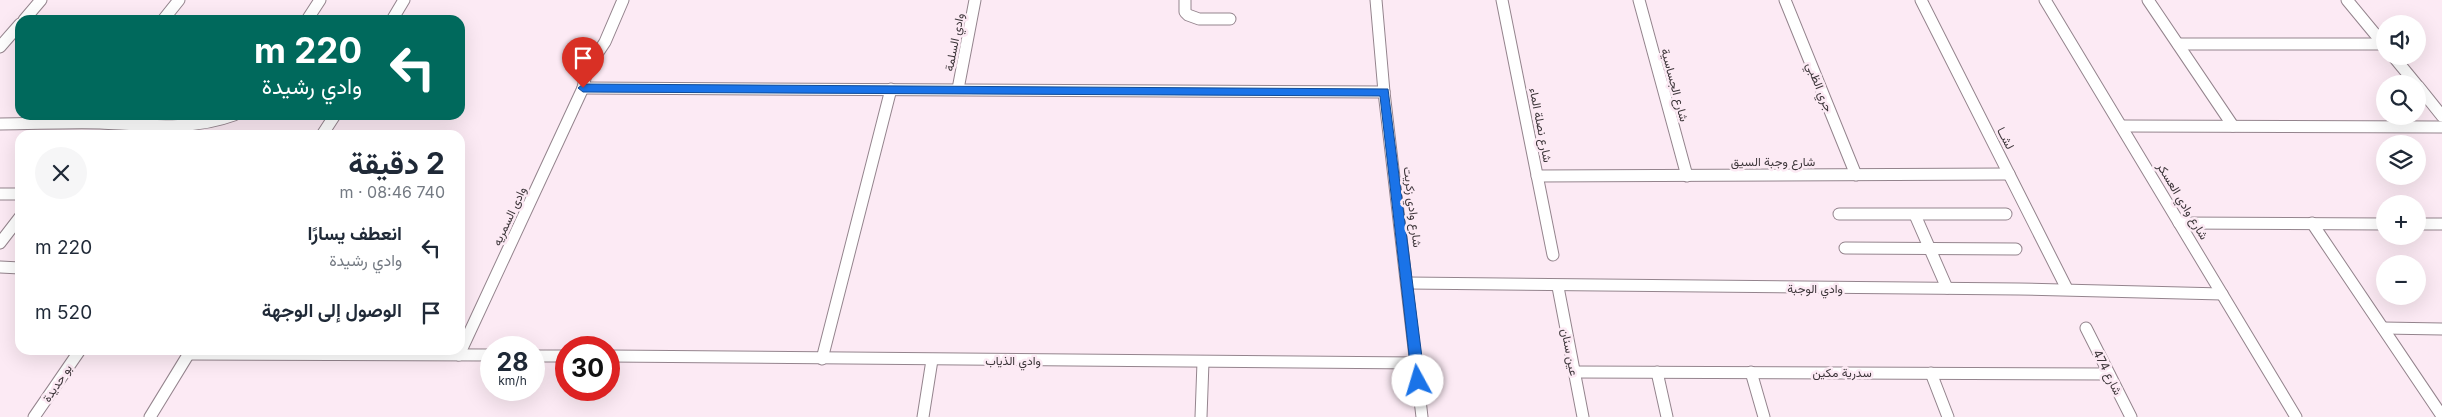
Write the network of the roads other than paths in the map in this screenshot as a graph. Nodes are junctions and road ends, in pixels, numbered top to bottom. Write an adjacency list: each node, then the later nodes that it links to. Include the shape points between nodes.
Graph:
1 (41, 0): 17 (street)
2 (179, 0): 18 (street)
3 (320, 0): 19 (street)
4 (404, 0): 20 (street)
5 (623, 0): 29 (street, وادى السمريه, via 605,42 587,70)
6 (630, 0): 29 (street, وادى السمريه, via 609,45)
7 (975, 0): 31 (street, وادي السلمة)
8 (1185, 0): 21 (street, via 1185,11 1190,17)
9 (1376, 0): 32 (street, شارع وادي زكريت)
10 (1502, 0): 44 (street, شارع نصلة الماء)
11 (1639, 0): 45 (street, شارع الجساسية)
12 (1785, 0): 43 (street, جري الظبي)
13 (1921, 0): 42 (street, لشــا)
14 (2045, 0): 39 (street, شارع وادي العسكر)
15 (2148, 0): 24 (street)
16 (2347, 0): 23 (street)
17 (28, 15)
18 (167, 15)
19 (310, 15)
20 (395, 15)
21 (1230, 19)
22 (15, 30): 26 (street)
23 (2376, 35)
24 (2178, 44): 25 (street); 40 (street)
25 (2376, 45)
26 (0, 47)
27 (2400, 65): 28 (street)
28 (2409, 75)
29 (583, 88): 30 (street); 72 (street, وادى السمريه)
30 (891, 89): 31 (street); 78 (street)
31 (958, 89): 32 (street)
32 (1384, 92): 64 (street, شارع وادي زكريت)
33 (2426, 96): 34 (street)
34 (2442, 116)
35 (69, 120): 38 (street)
36 (105, 120): 37 (street, via 200,125)
37 (223, 120)
38 (0, 124)
39 (2122, 126): 40 (street); 51 (street, شارع وادي العسكر)
40 (2233, 126): 41 (street)
41 (2442, 127)
42 (2009, 174): 43 (street, شارع وجبة السيق); 67 (street, لشــا)
43 (1856, 175): 45 (street, شارع وجبة السيق)
44 (1537, 176): 45 (street, شارع وجبة السيق); 61 (street, شارع نصلة الماء)
45 (1687, 176)
46 (0, 194): 47 (street)
47 (15, 194)
48 (1838, 214): 50 (street)
49 (2006, 214): 50 (street)
50 (1915, 216): 59 (street)
51 (2179, 223): 52 (street); 68 (street, شارع وادي العسكر)
52 (2312, 223): 54 (street); 70 (street)
53 (15, 224): 57 (street)
54 (2376, 224)
55 (2426, 224): 56 (street)
56 (2442, 224)
57 (0, 243)
58 (1845, 248): 59 (street)
59 (1929, 248): 60 (street); 66 (street)
60 (2016, 249)
61 (1553, 255)
62 (0, 268): 63 (street)
63 (15, 268)
64 (1408, 283): 65 (street, وادي الوجبة); 81 (street, شارع وادي زكريت)
65 (1558, 287): 66 (street, وادي الوجبة); 82 (street, عين سنان)
66 (1947, 288): 67 (street, وادي الوجبة)
67 (2067, 289): 68 (street, وادي الوجبة)
68 (2222, 294): 98 (street, شارع وادي العسكر)
69 (2086, 328): 86 (street, شارع 474)
70 (2383, 328): 71 (street); 87 (street)
71 (2442, 329)
72 (465, 342)
73 (77, 355): 88 (street, بو حديدة)
74 (188, 355): 89 (street)
75 (459, 355): 76 (street)
76 (480, 355)
77 (620, 356): 78 (street, وادي الذياب)
78 (822, 359): 79 (street, وادي الذياب)
79 (932, 360): 80 (street, وادي الذياب); 90 (street)
80 (1203, 362): 81 (street, وادي الذياب); 91 (street)
81 (1416, 363): 92 (street, شارع وادي زكريت)
82 (1574, 372): 83 (street, سدرية مكين); 93 (street, عين سنان)
83 (1657, 372): 84 (street, سدرية مكين); 94 (street)
84 (1751, 372): 85 (street, سدرية مكين); 95 (street)
85 (1931, 373): 86 (street, سدرية مكين); 96 (street)
86 (2109, 374): 97 (street, شارع 474)
87 (2442, 416)
88 (34, 417)
89 (150, 417)
90 (923, 417)
91 (1201, 417)
92 (1422, 417)
93 (1583, 417)
94 (1667, 417)
95 (1764, 417)
96 (1948, 417)
97 (2131, 417)
98 (2296, 417)

